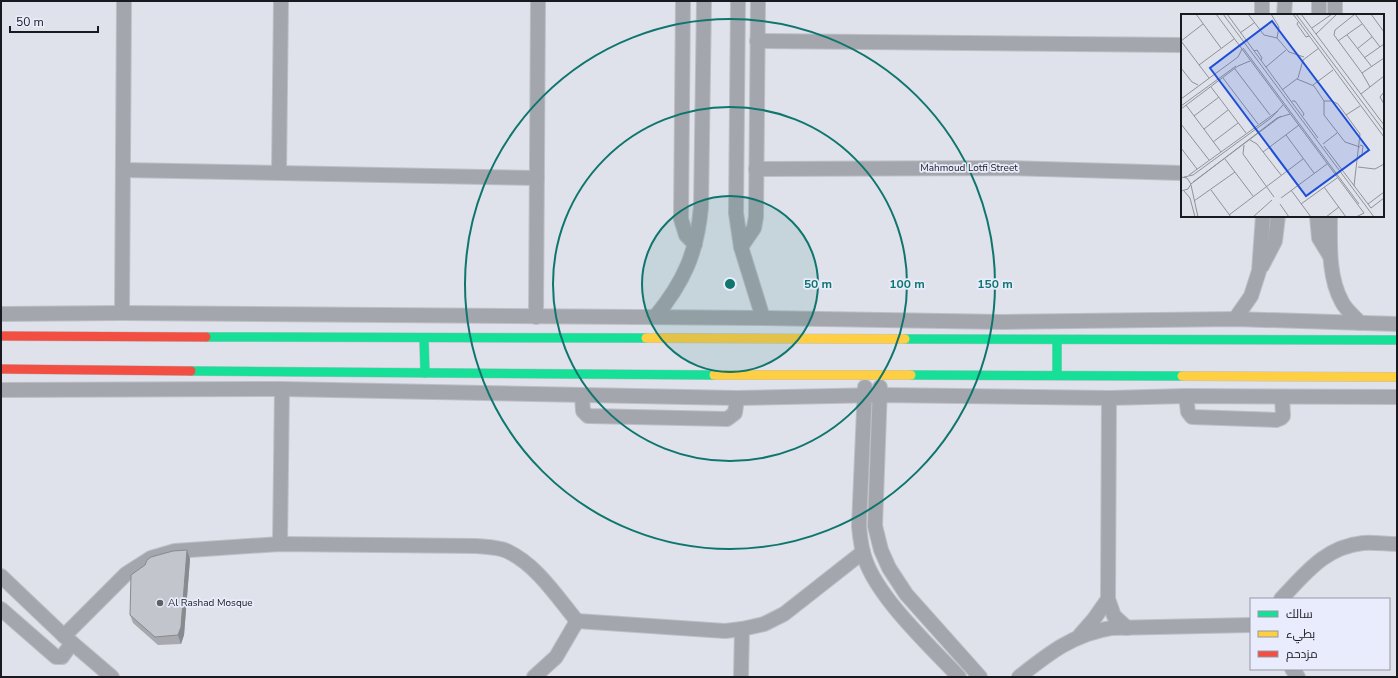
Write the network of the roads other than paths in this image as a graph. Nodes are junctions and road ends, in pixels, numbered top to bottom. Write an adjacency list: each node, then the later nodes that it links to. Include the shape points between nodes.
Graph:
1 (124, 1): 19 (street)
2 (281, 1): 21 (street)
3 (538, 1): 22 (street)
4 (684, 1): 27 (street, via 681,219 686,235)
5 (704, 1): 27 (street, via 701,207)
6 (738, 1): 28 (street, via 736,213)
7 (758, 1): 16 (street)
8 (1262, 1): 12 (street)
9 (1285, 1): 13 (street)
10 (1319, 1): 14 (street)
11 (1335, 1): 15 (street)
12 (1262, 14)
13 (1284, 14)
14 (1319, 14)
15 (1335, 14)
16 (757, 41): 17 (street); 18 (street)
17 (1181, 45)
18 (756, 169): 20 (street, Mahmoud Lotfi Street, via 1005,168); 28 (street, via 754,228)
19 (123, 170): 21 (street); 31 (street)
20 (1181, 172)
21 (279, 173): 22 (street)
22 (537, 178): 33 (street)
23 (1263, 217): 30 (street)
24 (1278, 217): 30 (street, via 1275,241)
25 (1317, 217): 29 (street, via 1319,238)
26 (1330, 217): 29 (street)
27 (695, 244): 34 (street, via 684,276)
28 (741, 247): 35 (street)
29 (1330, 256): 37 (street, via 1336,290)
30 (1259, 271): 36 (street, via 1251,296)
31 (122, 313): 32 (street); 33 (street)
32 (1, 314)
33 (536, 317): 34 (street)
34 (655, 317): 35 (street)
35 (763, 318): 36 (street, via 1003,322)
36 (1235, 318): 37 (street)
37 (1360, 323): 38 (street)
38 (1397, 324)
39 (1, 336): 40 (street)
40 (424, 338): 41 (street); 44 (street)
41 (1057, 340): 42 (street); 47 (street)
42 (1397, 340)
43 (1, 369): 44 (street)
44 (425, 373): 45 (street)
45 (865, 375): 46 (street); 51 (street)
46 (880, 375): 47 (street); 52 (street)
47 (1057, 375): 48 (street)
48 (1397, 377)
49 (282, 389): 50 (street); 53 (street); 59 (street)
50 (1, 390)
51 (864, 395): 52 (street); 57 (street); 61 (street, via 859,526)
52 (880, 395): 58 (street); 65 (street, via 876,526 889,568)
53 (582, 396): 57 (street); 57 (street, via 583,412 588,416 727,419 735,413)
54 (1186, 396): 55 (street); 55 (street, via 1188,412 1192,417 1276,420 1283,416); 58 (street)
55 (1282, 397): 56 (street)
56 (1397, 397)
57 (737, 398)
58 (1109, 398): 64 (street)
59 (280, 544): 68 (street, via 476,546 506,551 525,563 543,580); 74 (street, via 175,551 151,558 126,574)
60 (1397, 544): 63 (street, via 1364,543 1343,547 1324,556)
61 (863, 552): 67 (street, via 874,578 886,597); 71 (street, via 784,614 764,624)
62 (2, 579): 74 (street)
63 (1282, 598)
64 (1108, 599): 70 (street, via 1114,616); 73 (street)
65 (915, 604): 67 (street); 72 (street)
66 (1, 609): 74 (street, via 56,657 62,657)
67 (903, 615): 75 (street)
68 (577, 621): 71 (street, via 706,630); 77 (street, via 556,657)
69 (1250, 625): 70 (street)
70 (1127, 628): 73 (street, via 1094,631)
71 (742, 629): 78 (street)
72 (941, 633): 75 (street); 80 (street)
73 (1078, 636): 81 (street, via 1041,659)
74 (68, 640): 76 (street)
75 (928, 644): 79 (street)
76 (112, 677)
77 (534, 677)
78 (741, 677)
79 (958, 677)
80 (980, 677)
81 (1019, 677)

